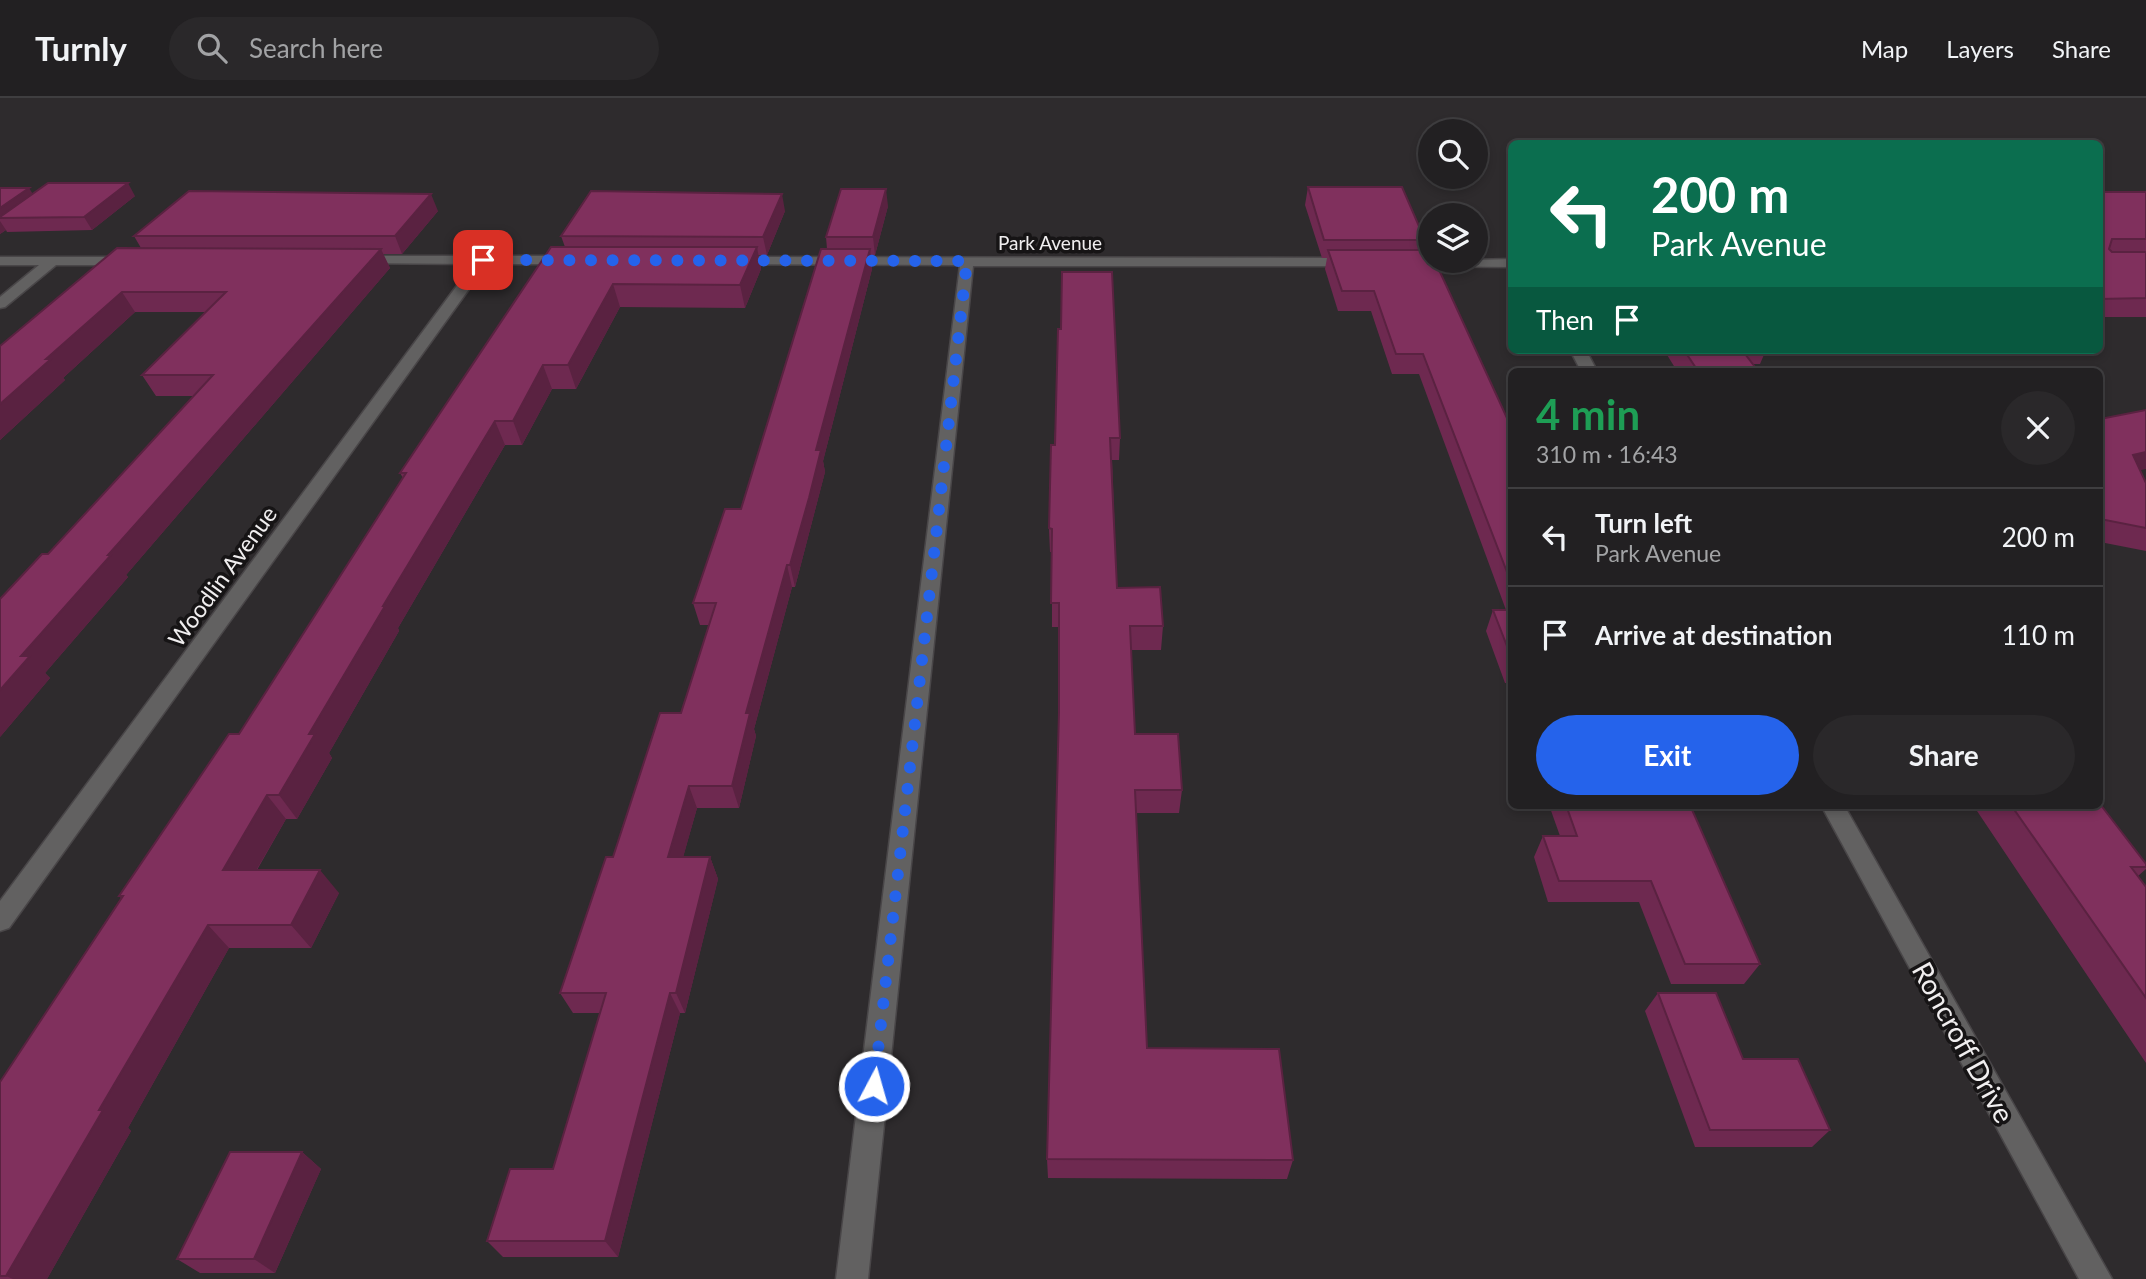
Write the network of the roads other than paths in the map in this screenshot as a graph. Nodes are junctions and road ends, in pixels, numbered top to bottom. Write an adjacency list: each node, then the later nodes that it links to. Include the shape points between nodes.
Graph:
1 (344, 260): 2 (street)
2 (483, 260): 3 (street); 14 (street, Woodlin Avenue)
3 (580, 260)
4 (0, 261): 5 (street)
5 (53, 261): 6 (street); 12 (street)
6 (150, 261)
7 (718, 261): 8 (street, Park Avenue)
8 (967, 261): 9 (street, Park Avenue); 15 (street)
9 (1372, 262)
10 (1400, 262): 11 (street)
11 (1508, 263)
12 (0, 304)
13 (1834, 809): 16 (street, Roncroff Drive)
14 (0, 920)
15 (852, 1279)
16 (2096, 1279)

